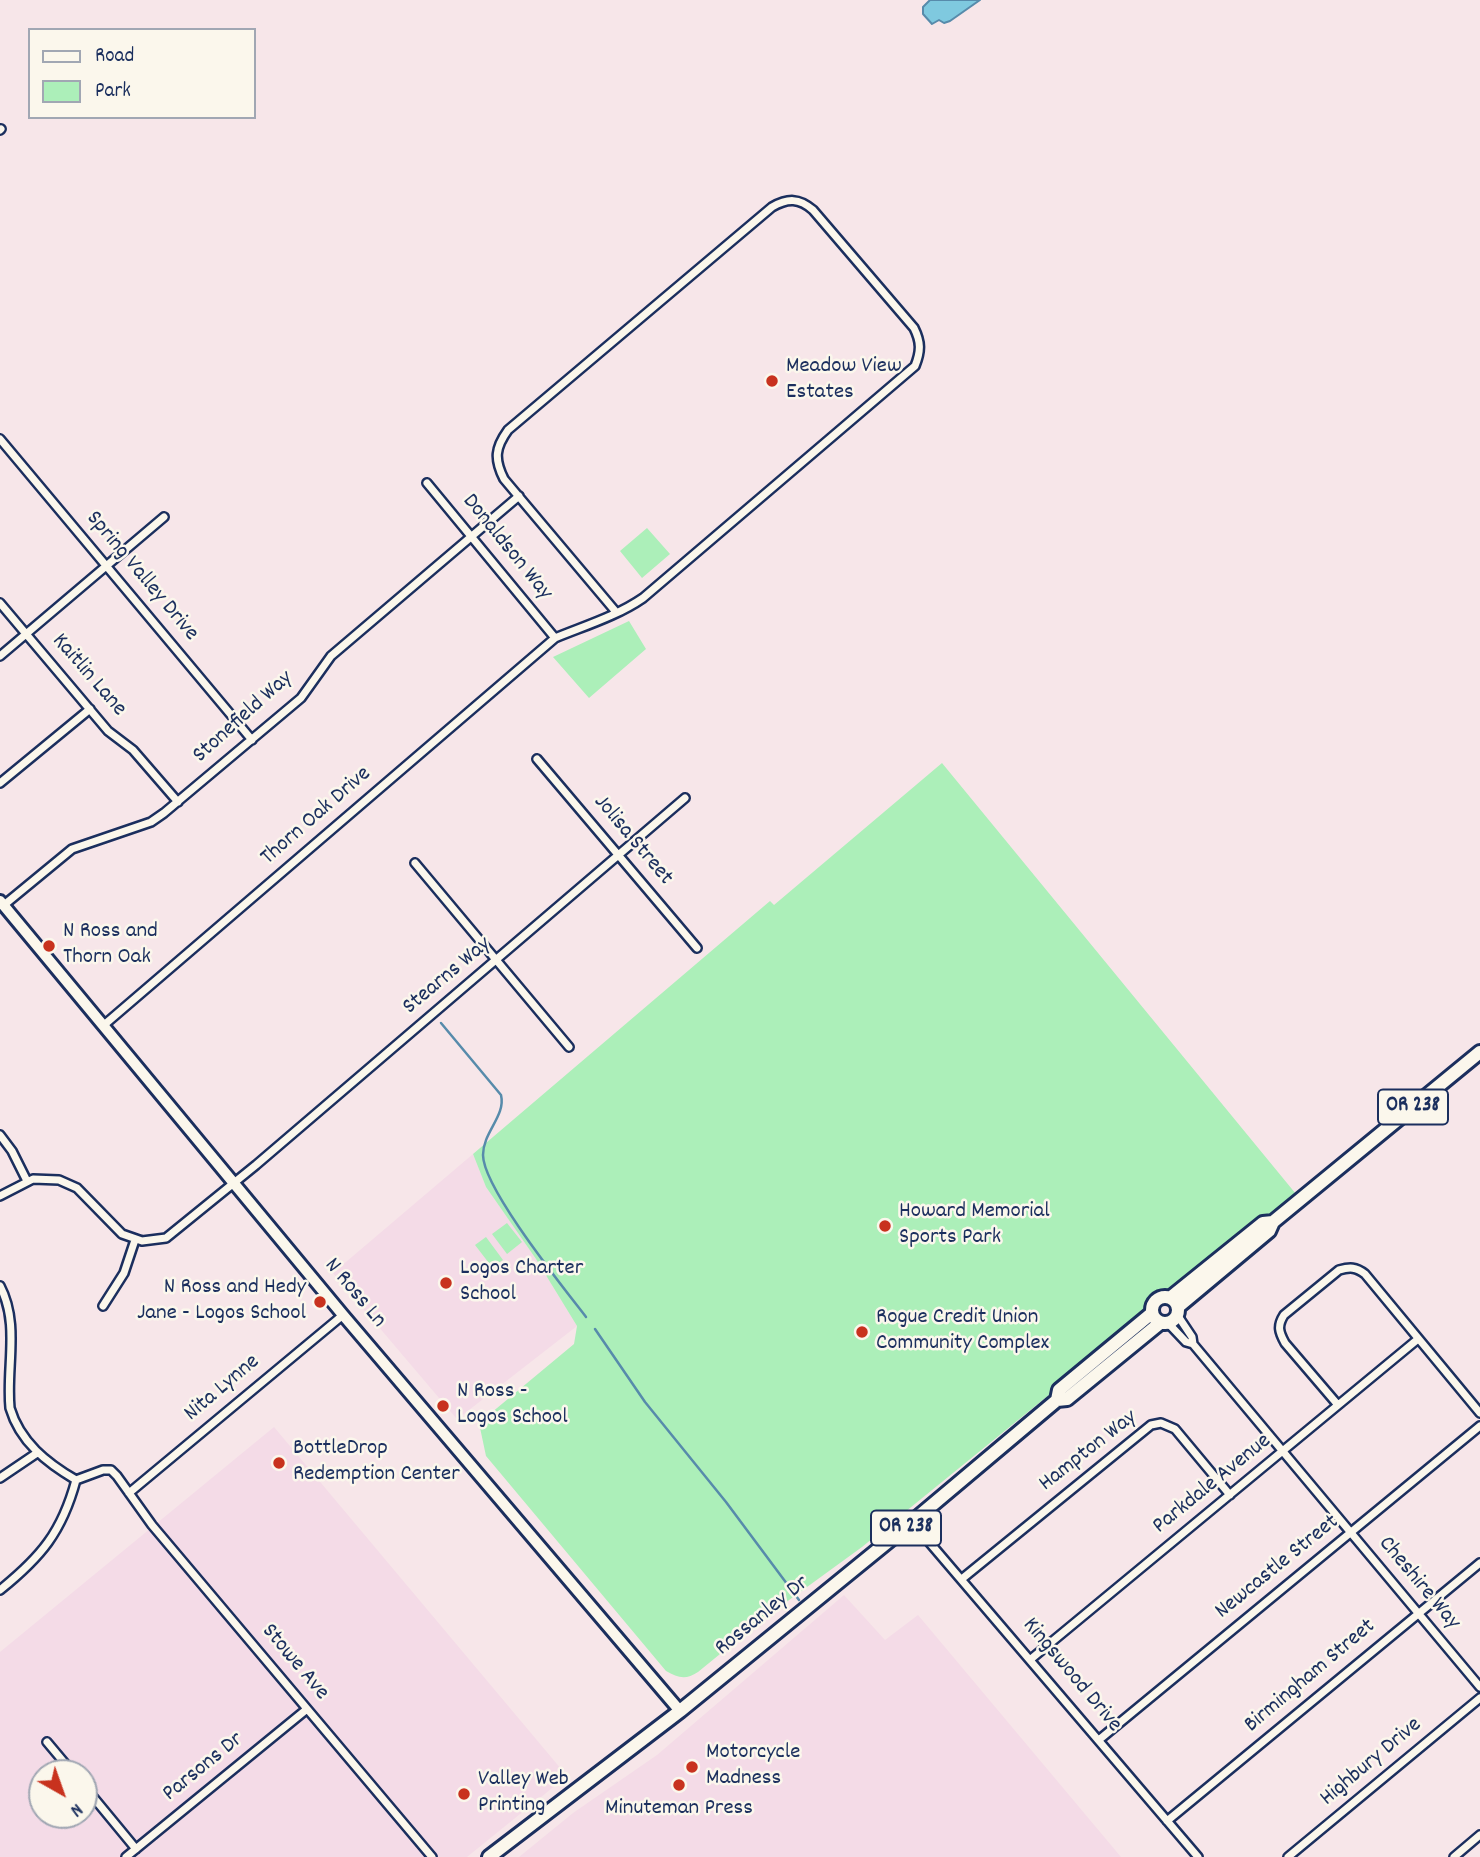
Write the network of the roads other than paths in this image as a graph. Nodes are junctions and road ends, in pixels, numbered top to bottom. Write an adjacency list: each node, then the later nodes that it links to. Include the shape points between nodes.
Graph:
1 (0, 439): 6 (street, Spring Valley Drive)
2 (427, 483): 5 (street, Donaldson Way)
3 (519, 496): 5 (street, Stonefield Way); 8 (street); 8 (street, Thorn Oak Drive, via 504,479 495,455 508,430 783,201 804,203 813,210 914,328 920,340 915,366 643,598)
4 (164, 517): 6 (street)
5 (473, 537): 10 (street, Donaldson Way); 13 (street, Stonefield Way, via 331,656 301,698)
6 (106, 566): 9 (street); 13 (street, Spring Valley Drive)
7 (0, 603): 9 (street, Kaitlin Lane)
8 (616, 612): 10 (street, Thorn Oak Drive)
9 (26, 634): 11 (street); 12 (street, Kaitlin Lane)
10 (555, 638): 23 (street, Thorn Oak Drive)
11 (0, 656)
12 (90, 709): 15 (street); 17 (street, Kaitlin Lane)
13 (252, 740): 17 (street, Stonefield Way)
14 (537, 760): 18 (street, Jolisa Street)
15 (0, 783)
16 (685, 799): 18 (street, Stearns Way)
17 (178, 802): 20 (street, Stonefield Way, via 151,822 72,849)
18 (619, 855): 21 (street, Jolisa Street); 22 (street, Stearns Way)
19 (415, 863): 22 (street)
20 (2, 903): 23 (main road, N Ross Ln)
21 (696, 948)
22 (497, 960): 24 (street); 28 (street, Stearns Way)
23 (104, 1025): 28 (main road, N Ross Ln)
24 (569, 1047)
25 (1480, 1052): 33 (main road, OR 238)
26 (0, 1135): 27 (street)
27 (27, 1181): 29 (street); 30 (street, via 48,1178 70,1184 111,1225)
28 (235, 1184): 30 (street, Stearns Way, via 166,1238); 34 (main road, N Ross Ln)
29 (0, 1196)
30 (135, 1240): 32 (street, via 124,1273)
31 (0, 1286): 40 (street, via 11,1318 10,1408 18,1429)
32 (103, 1306)
33 (1168, 1313): 36 (street, Cheshire Way, via 1192,1337); 36 (street, Cheshire Way, via 1186,1342); 46 (main road, Rossanley Dr / OR 238, via 1059,1390 1057,1400)
34 (343, 1315): 44 (street, Nita Lynne); 56 (main road, N Ross Ln)
35 (1418, 1339): 37 (street, Parkdale Avenue); 37 (street, via 1365,1274 1349,1267 1339,1270 1284,1315 1279,1324 1285,1343); 38 (street)
36 (1193, 1344): 41 (street, Cheshire Way)
37 (1338, 1405): 41 (street, Parkdale Avenue)
38 (1480, 1413)
39 (1480, 1426): 47 (street, Newcastle Street)
40 (37, 1453): 42 (street); 43 (street)
41 (1283, 1453): 45 (street, Parkdale Avenue); 47 (street, Cheshire Way)
42 (0, 1478)
43 (76, 1480): 44 (street, Stowe Ave, via 111,1470); 50 (street, via 50,1543)
44 (129, 1493): 55 (street, Stowe Ave)
45 (1230, 1495): 49 (street, Hampton Way, via 1175,1429 1161,1423 1152,1425); 52 (street, Parkdale Avenue)
46 (912, 1522): 49 (street, Kingswood Drive); 56 (main road, Rossanley Dr / OR 238)
47 (1350, 1533): 51 (street, Cheshire Way); 57 (street, Newcastle Street)
48 (1480, 1563): 51 (street, Birmingham Street)
49 (963, 1578): 52 (street, Kingswood Drive)
50 (0, 1590)
51 (1418, 1614): 53 (street, Cheshire Way); 61 (street, Birmingham Street)
52 (1031, 1659): 57 (street, Kingswood Drive)
53 (1480, 1687)
54 (1480, 1698): 68 (street, Highbury Drive)
55 (307, 1709): 63 (street, Parsons Dr); 65 (street, Stowe Ave)
56 (680, 1711): 66 (main road, Rossanley Dr / OR 238)
57 (1100, 1740): 61 (street, Kingswood Drive)
58 (47, 1742): 59 (street)
59 (61, 1759)
60 (98, 1803): 63 (street)
61 (1167, 1821): 67 (street, Kingswood Drive)
62 (1480, 1835): 69 (street)
63 (136, 1849): 64 (street, Parsons Dr)
64 (126, 1857)
65 (432, 1857)
66 (489, 1857)
67 (1198, 1857)
68 (1288, 1857)
69 (1454, 1857)

